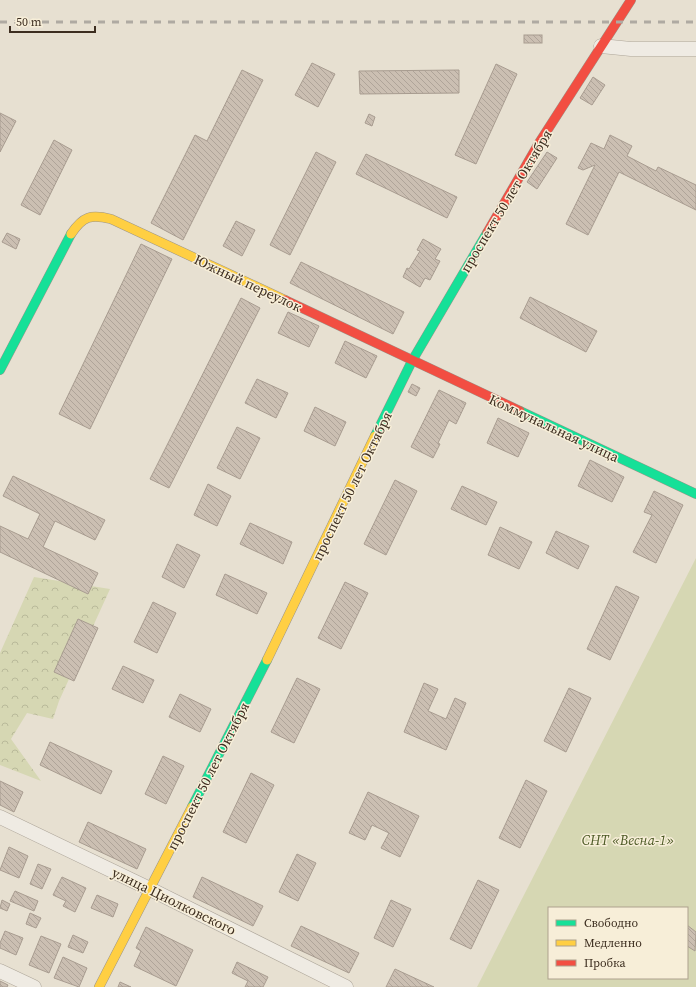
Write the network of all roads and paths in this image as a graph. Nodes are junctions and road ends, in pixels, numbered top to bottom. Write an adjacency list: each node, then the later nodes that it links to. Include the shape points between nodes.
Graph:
1 (631, 0): 2 (main road, проспект 50 лет Октября)
2 (601, 46): 3 (street, via 632,49); 4 (main road, проспект 50 лет Октября, via 568,95)
3 (696, 49)
4 (412, 361): 5 (main road, Южный переулок, via 129,226 93,216 81,221 70,236); 6 (main road, Коммунальная улица); 8 (main road, проспект 50 лет Октября, via 240,715)
5 (0, 370)
6 (696, 494)
7 (0, 817): 8 (street, улица Циолковского)
8 (150, 888): 11 (main road, проспект 50 лет Октября); 12 (street, улица Циолковского)
9 (0, 970): 10 (street)
10 (34, 987)
11 (99, 987)
12 (346, 987)

